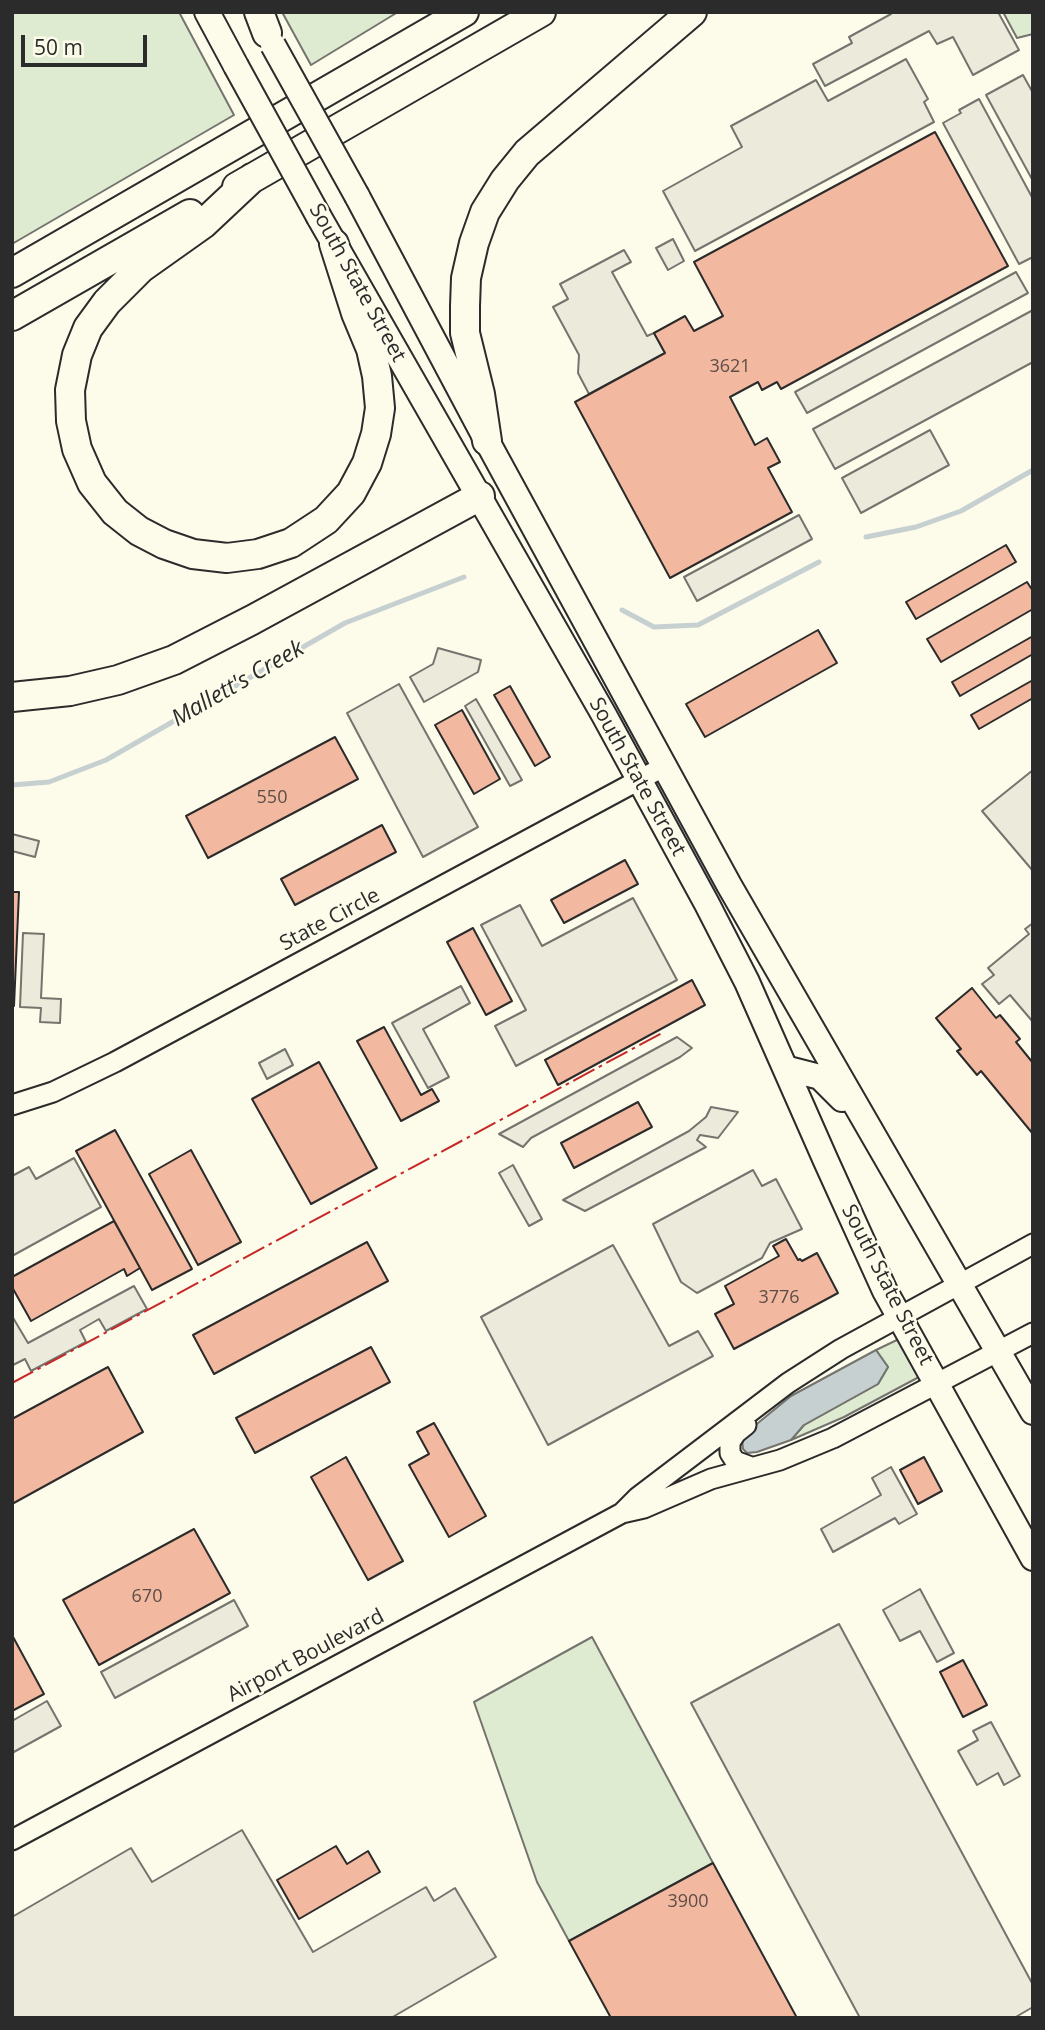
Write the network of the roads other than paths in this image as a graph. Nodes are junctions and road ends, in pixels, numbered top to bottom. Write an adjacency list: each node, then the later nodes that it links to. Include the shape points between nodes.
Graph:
1 (207, 12): 8 (main road, South State Street, bridge)
2 (428, 12): 9 (highway)
3 (464, 12): 10 (highway)
4 (541, 12): 7 (highway)
5 (692, 12): 12 (highway, via 527,153 485,212 466,278 465,333)
6 (264, 26): 12 (main road, South State Street, bridge)
7 (252, 178): 8 (highway, via 204,224 141,268 107,302 88,328 77,355 70,390 77,449 92,483 115,512 139,531 193,554 227,558 258,554 290,543 326,520 351,493 367,463 380,408 371,349); 11 (highway)
8 (334, 244): 13 (main road, South State Street)
9 (12, 261)
10 (12, 273)
11 (12, 316)
12 (487, 441): 13 (main road, via 488,484); 15 (main road, South State Street)
13 (480, 496): 14 (highway, via 174,660 82,689); 16 (main road, South State Street)
14 (12, 697)
15 (629, 701): 16 (street); 17 (main road, South State Street)
16 (604, 715): 18 (main road, South State Street)
17 (665, 766): 18 (street, State Circle); 21 (main road, South State Street)
18 (638, 780): 19 (main road, South State Street, via 708,904); 20 (street, State Circle, via 116,1062 53,1092)
19 (785, 1068): 21 (main road, via 820,1077 841,1097); 24 (main road, South State Street)
20 (12, 1105)
21 (916, 1210): 23 (main road, South State Street)
22 (1033, 1244): 23 (street, Airport Boulevard)
23 (960, 1284): 24 (street, Airport Boulevard); 26 (main road, South State Street)
24 (901, 1317): 27 (street, Airport Boulevard); 28 (main road, South State Street)
25 (1033, 1333): 26 (street, Airport Boulevard)
26 (998, 1352): 28 (street, Airport Boulevard); 29 (main road, South State Street)
27 (788, 1383): 30 (street, via 776,1402 730,1441 736,1461); 31 (street, Airport Boulevard)
28 (938, 1384): 30 (street, Airport Boulevard, via 833,1438); 32 (main road, South State Street)
29 (1033, 1412)
30 (751, 1467): 31 (street, Airport Boulevard)
31 (622, 1513): 33 (street, Airport Boulevard)
32 (1033, 1558)
33 (12, 1840)

